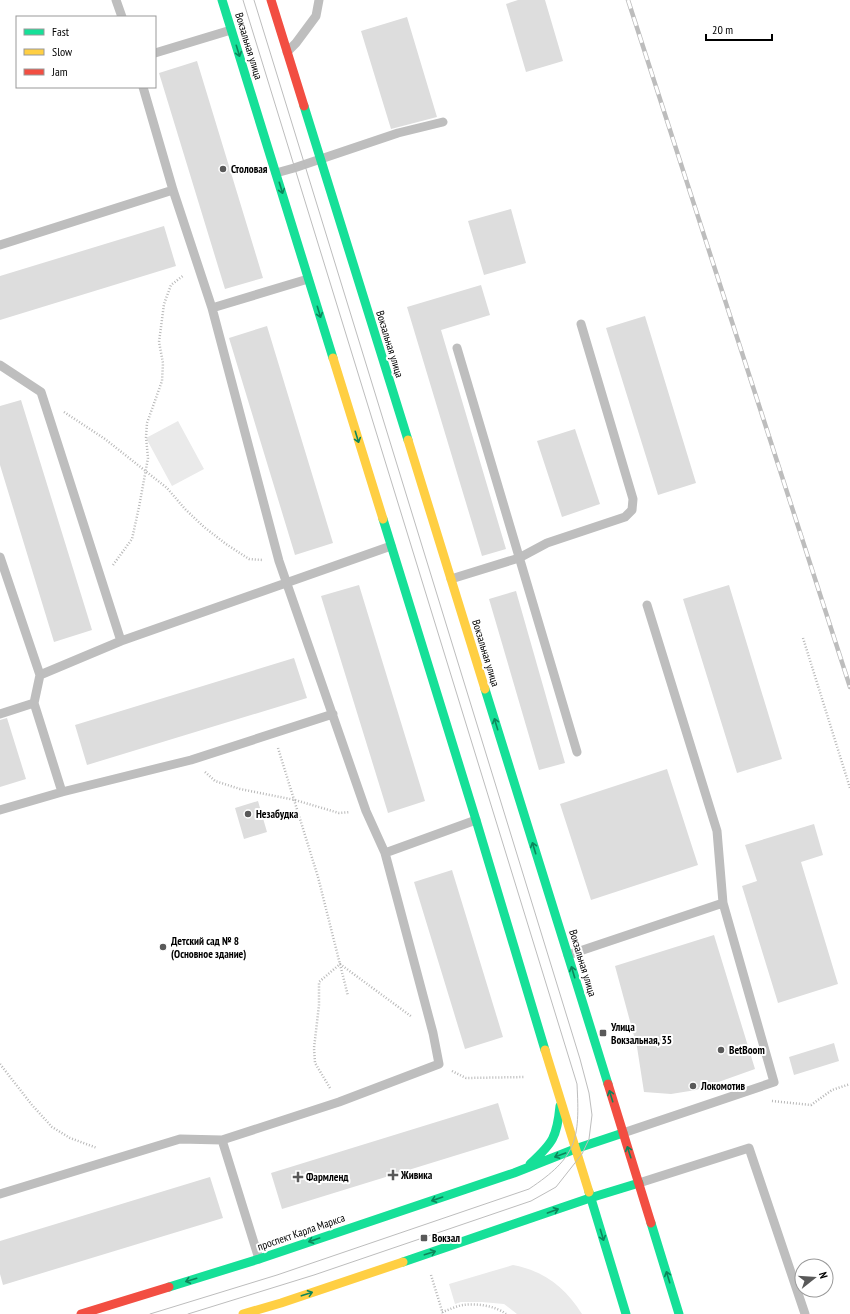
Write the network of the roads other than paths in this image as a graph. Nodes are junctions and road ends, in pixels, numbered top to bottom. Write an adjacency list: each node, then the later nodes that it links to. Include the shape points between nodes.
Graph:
1 (116, 0): 5 (lane)
2 (222, 0): 6 (main road, Вокзальная улица)
3 (271, 0): 8 (main road, Вокзальная улица)
4 (319, 0): 8 (lane, via 316,16)
5 (122, 16)
6 (231, 30): 7 (lane); 12 (main road, Вокзальная улица, one-way to 12)
7 (156, 53)
8 (286, 53): 11 (main road, Вокзальная улица)
9 (143, 88): 13 (lane)
10 (443, 122): 11 (lane, via 398,133)
11 (320, 159): 12 (lane); 23 (main road, Вокзальная улица)
12 (276, 173): 15 (main road, Вокзальная улица, one-way to 15)
13 (173, 190): 14 (lane); 16 (lane)
14 (0, 246)
15 (309, 278): 16 (lane); 20 (main road, Вокзальная улица, one-way to 20)
16 (212, 308): 24 (lane)
17 (581, 324): 22 (lane, via 633,500 632,510 625,517 547,543)
18 (456, 348): 22 (lane)
19 (0, 365): 26 (lane, via 41,392)
20 (390, 546): 24 (lane); 34 (main road, Вокзальная улица)
21 (0, 557): 27 (lane)
22 (519, 558): 23 (lane); 31 (lane)
23 (451, 579): 37 (main road, Вокзальная улица, one-way to 23)
24 (287, 583): 26 (lane); 30 (lane)
25 (647, 605): 36 (lane, via 717,831)
26 (120, 641): 27 (lane)
27 (40, 676): 28 (lane)
28 (34, 703): 29 (lane); 32 (lane)
29 (0, 714)
30 (333, 714): 32 (lane, via 191,760); 35 (lane, via 366,811)
31 (577, 752)
32 (62, 792): 33 (lane)
33 (0, 810)
34 (476, 820): 35 (lane); 38 (main road, Вокзальная улица)
35 (385, 853): 40 (lane, via 439,1064 339,1102)
36 (723, 903): 37 (lane); 39 (lane, via 774,1082)
37 (568, 955): 39 (main road, Вокзальная улица, one-way to 37)
38 (561, 1101): 41 (main road, Вокзальная улица); 42 (main road, проспект Карла Маркса, via 558,1128 552,1140 543,1153)
39 (623, 1133): 41 (main road, проспект Карла Маркса); 43 (main road, Вокзальная улица, one-way to 39)
40 (222, 1140): 44 (lane, via 180,1139); 46 (lane)
41 (575, 1149): 42 (main road, проспект Карла Маркса, one-way to 42); 45 (main road, Вокзальная улица)
42 (525, 1168): 46 (main road, проспект Карла Маркса, one-way to 46)
43 (639, 1183): 45 (main road); 52 (main road, Вокзальная улица, one-way to 43); 53 (lane, via 749,1148)
44 (0, 1194)
45 (590, 1198): 47 (main road, one-way to 45); 51 (main road, Вокзальная улица, one-way to 51)
46 (259, 1259): 48 (main road, проспект Карла Маркса, one-way to 48)
47 (280, 1303): 49 (main road); 50 (lane)
48 (81, 1314)
49 (243, 1314)
50 (284, 1314)
51 (626, 1314)
52 (679, 1314)
53 (805, 1314)

